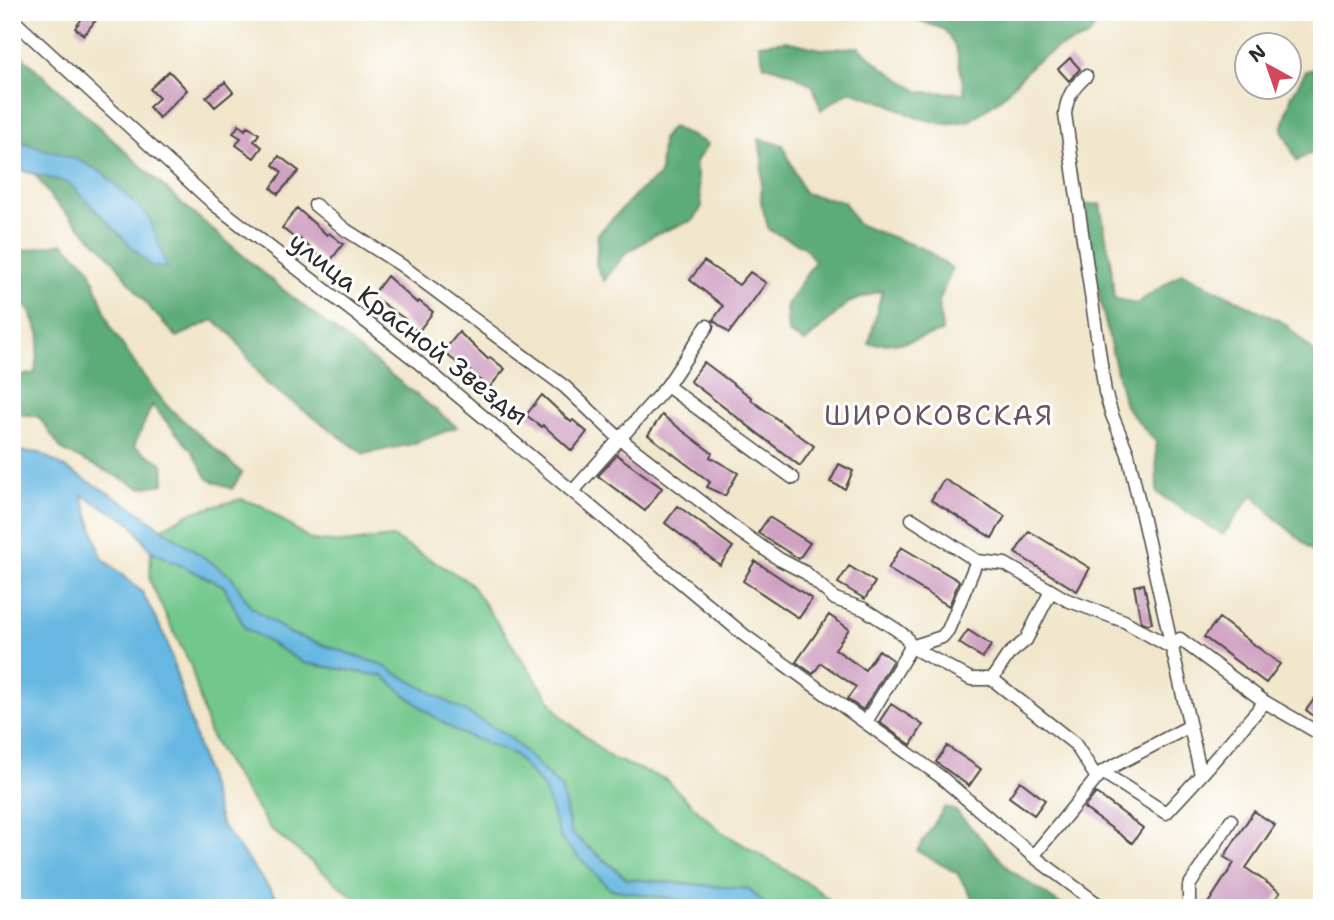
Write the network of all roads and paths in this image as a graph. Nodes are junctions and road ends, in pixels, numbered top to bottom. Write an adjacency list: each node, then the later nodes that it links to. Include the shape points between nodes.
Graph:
1 (12, 19): 8 (street, улица Красной Звезды, via 214,204)
2 (1086, 76): 13 (street, via 1066,100 1070,160 1105,392 1128,454)
3 (315, 205): 6 (street, улица Красной Звезды, via 565,387)
4 (707, 326): 5 (street)
5 (667, 386): 6 (street); 7 (street)
6 (619, 438): 8 (street); 12 (street, улица Красной Звезды, via 738,531 806,573 835,599 897,630)
7 (793, 478)
8 (574, 490): 16 (street, улица Красной Звезды, via 744,635)
9 (912, 519): 10 (street)
10 (977, 561): 11 (street, via 1005,564); 12 (street, via 948,630 929,643)
11 (1051, 591): 13 (street, via 1124,621); 14 (street, via 1026,640 1008,655)
12 (911, 647): 14 (street, улица Красной Звезды, via 971,679); 16 (street)
13 (1172, 648): 15 (street, via 1180,639); 17 (street)
14 (992, 679): 19 (street, via 1075,744)
15 (1265, 702): 18 (street); 20 (street)
16 (866, 722): 22 (street, улица Красной Звезды, via 941,777)
17 (1189, 726): 19 (street); 20 (street)
18 (1322, 735)
19 (1099, 775): 20 (street, via 1166,813); 22 (street)
20 (1201, 775)
21 (1231, 820): 24 (street, via 1189,886)
22 (1033, 856): 23 (street, улица Красной Звезды)
23 (1103, 908)
24 (1189, 908)

